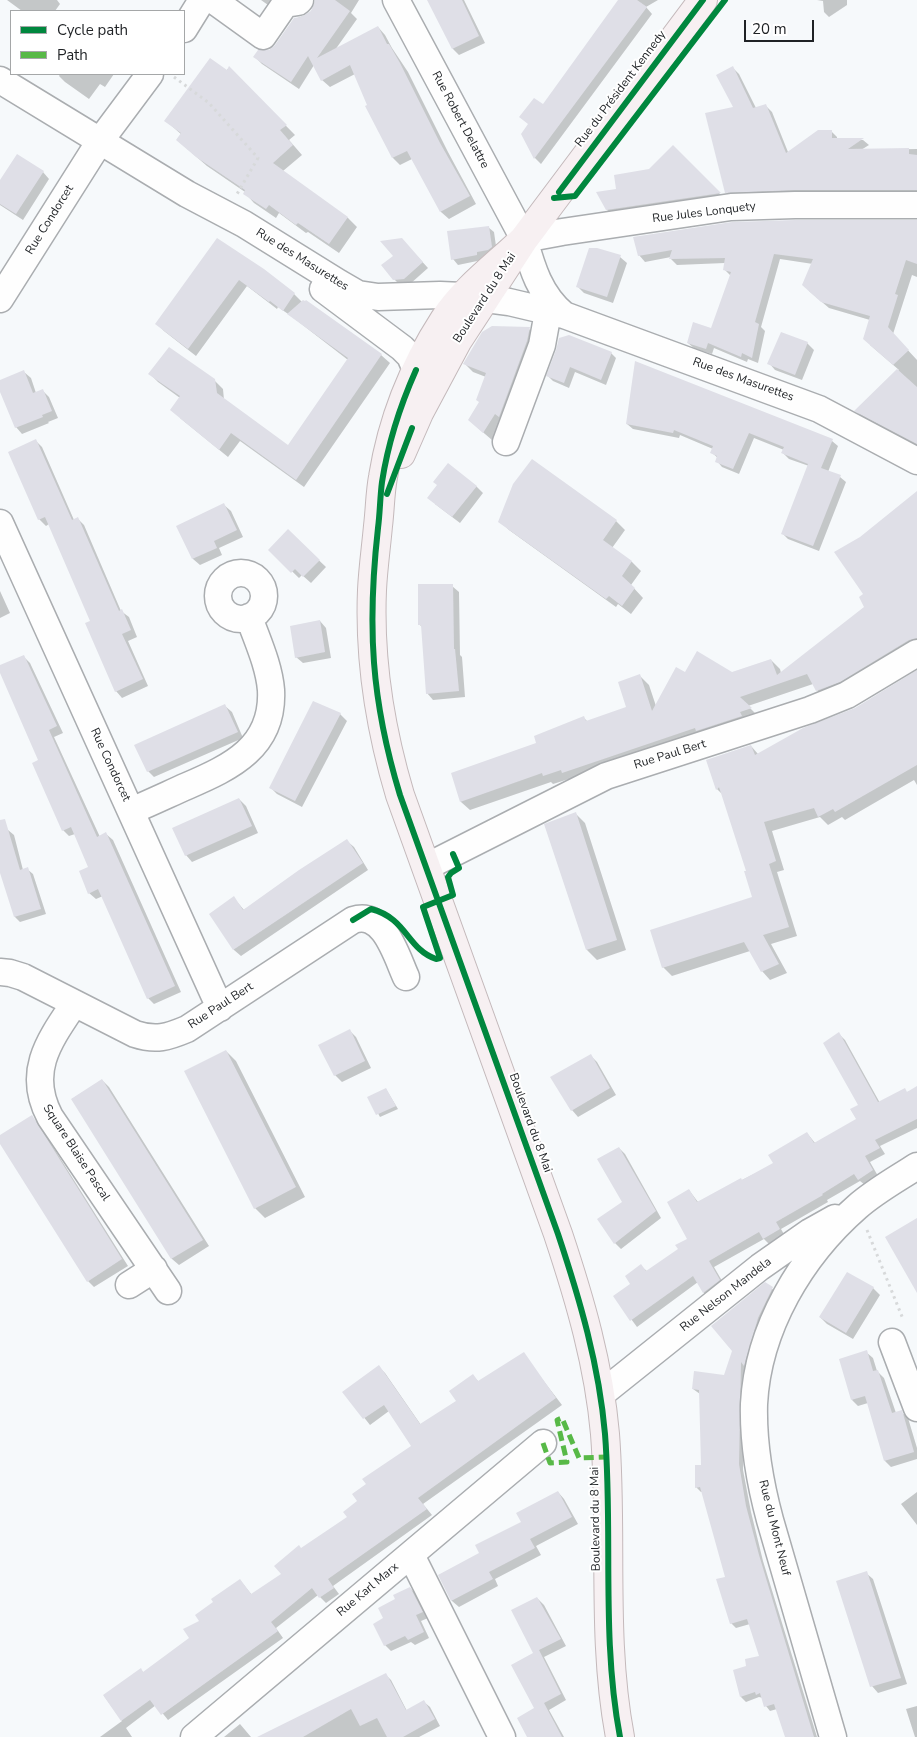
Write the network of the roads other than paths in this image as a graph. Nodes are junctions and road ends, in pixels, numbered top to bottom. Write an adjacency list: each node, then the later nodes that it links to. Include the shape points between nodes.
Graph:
1 (202, 0): 6 (street)
2 (214, 0): 3 (street, via 263,36 285,4)
3 (300, 0)
4 (396, 0): 12 (street, Rue Robert Delattre)
5 (702, 0): 12 (main road, Rue du Président Kennedy)
6 (185, 27)
7 (149, 75): 9 (street, Rue Condorcet)
8 (0, 80): 9 (street, Rue des Masurettes)
9 (100, 141): 10 (street, Rue des Masurettes); 14 (street, Rue Condorcet)
10 (187, 194): 13 (street, Rue des Masurettes, via 238,233); 15 (street, Rue des Masurettes, via 244,224 358,294)
11 (917, 205): 12 (street, Rue Jules Lonquety, via 731,207)
12 (524, 239): 15 (main road, Boulevard du 8 Mai); 16 (street, via 537,279)
13 (326, 291): 15 (street, Rue des Masurettes, via 361,306 379,309); 17 (street, Rue des Masurettes, via 402,348)
14 (0, 298)
15 (456, 302): 16 (street, Rue des Masurettes, via 509,302); 17 (main road, Boulevard du 8 Mai); 18 (street, via 448,333 422,385); 18 (main road, Boulevard du 8 Mai, via 453,348)
16 (554, 309): 19 (street); 20 (street, Rue des Masurettes, via 819,409)
17 (416, 370): 22 (main road, Boulevard du 8 Mai, via 391,435)
18 (412, 428): 22 (main road, Boulevard du 8 Mai, via 389,484)
19 (506, 442)
20 (917, 461)
21 (0, 523): 25 (street, Rue Condorcet)
22 (378, 528): 26 (main road, Boulevard du 8 Mai, via 372,631 376,694 400,795)
23 (249, 617): 25 (street, via 271,690 265,726 258,738 251,748 224,769)
24 (917, 653): 26 (street, Rue Paul Bert, via 847,695 810,710 606,776)
25 (132, 811): 30 (street, Rue Condorcet)
26 (426, 867): 37 (main road, Boulevard du 8 Mai, via 573,1277)
27 (0, 972): 29 (street, Rue Paul Bert, via 23,977)
28 (406, 977): 30 (street, Rue Paul Bert, via 385,933 373,920 359,918)
29 (74, 1004): 30 (street, Rue Paul Bert, via 135,1034 153,1038 168,1037 182,1031); 33 (street, Square Blaise Pascal, via 50,1039 40,1076 41,1097 50,1117)
30 (220, 1008)
31 (917, 1166): 32 (street, Rue du Mont Neuf)
32 (858, 1206): 37 (street, Rue Nelson Mandela, via 792,1244); 44 (street, Rue du Mont Neuf, via 811,1257 784,1298 762,1358 754,1404 766,1506)
33 (154, 1269): 34 (street); 35 (street, Square Blaise Pascal)
34 (128, 1285)
35 (168, 1291)
36 (892, 1342): 38 (street)
37 (600, 1395): 43 (main road, Boulevard du 8 Mai, via 607,1479 610,1654)
38 (917, 1408)
39 (543, 1444): 40 (street, Rue Karl Marx)
40 (411, 1555): 41 (street, Rue Karl Marx); 42 (street)
41 (194, 1737)
42 (502, 1737)
43 (620, 1737)
44 (833, 1737)

